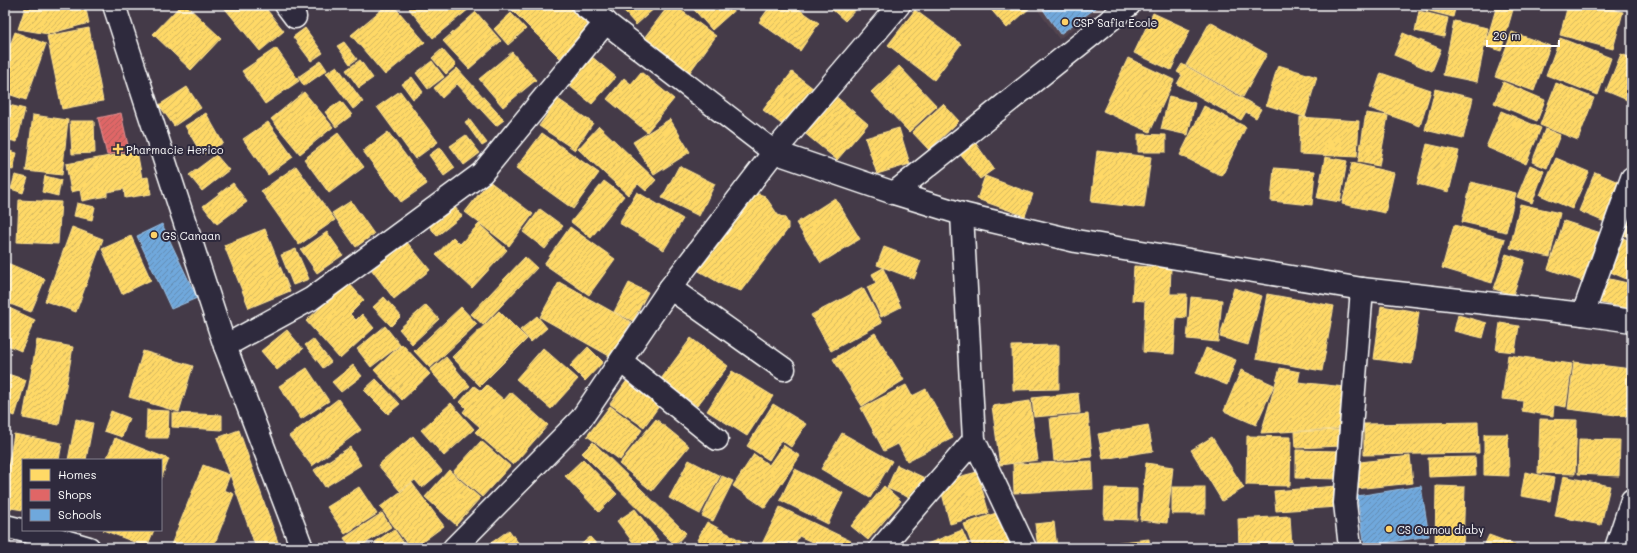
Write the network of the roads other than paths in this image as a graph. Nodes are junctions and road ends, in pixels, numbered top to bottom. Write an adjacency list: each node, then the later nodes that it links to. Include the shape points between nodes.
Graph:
1 (114, 5): 14 (street)
2 (583, 5): 5 (street)
3 (899, 5): 6 (street)
4 (1129, 5): 8 (street)
5 (606, 22): 6 (street); 14 (street, via 482,173 311,299)
6 (774, 152): 8 (street); 10 (street)
7 (1632, 178): 12 (street)
8 (894, 193): 9 (street)
9 (962, 214): 11 (street, via 1076,241); 18 (street)
10 (670, 288): 15 (street); 16 (street)
11 (1362, 289): 12 (street); 22 (street, via 1345,503)
12 (1583, 314): 13 (street)
13 (1632, 321)
14 (225, 346): 24 (street)
15 (621, 361): 17 (street); 25 (street, via 582,419)
16 (784, 369)
17 (717, 439)
18 (974, 440): 26 (street); 27 (street)
19 (1632, 500): 28 (street)
20 (5, 526): 21 (street)
21 (57, 543): 23 (street)
22 (1350, 547)
23 (89, 548)
24 (302, 548)
25 (454, 548)
26 (881, 548)
27 (1025, 548)
28 (1616, 548)

